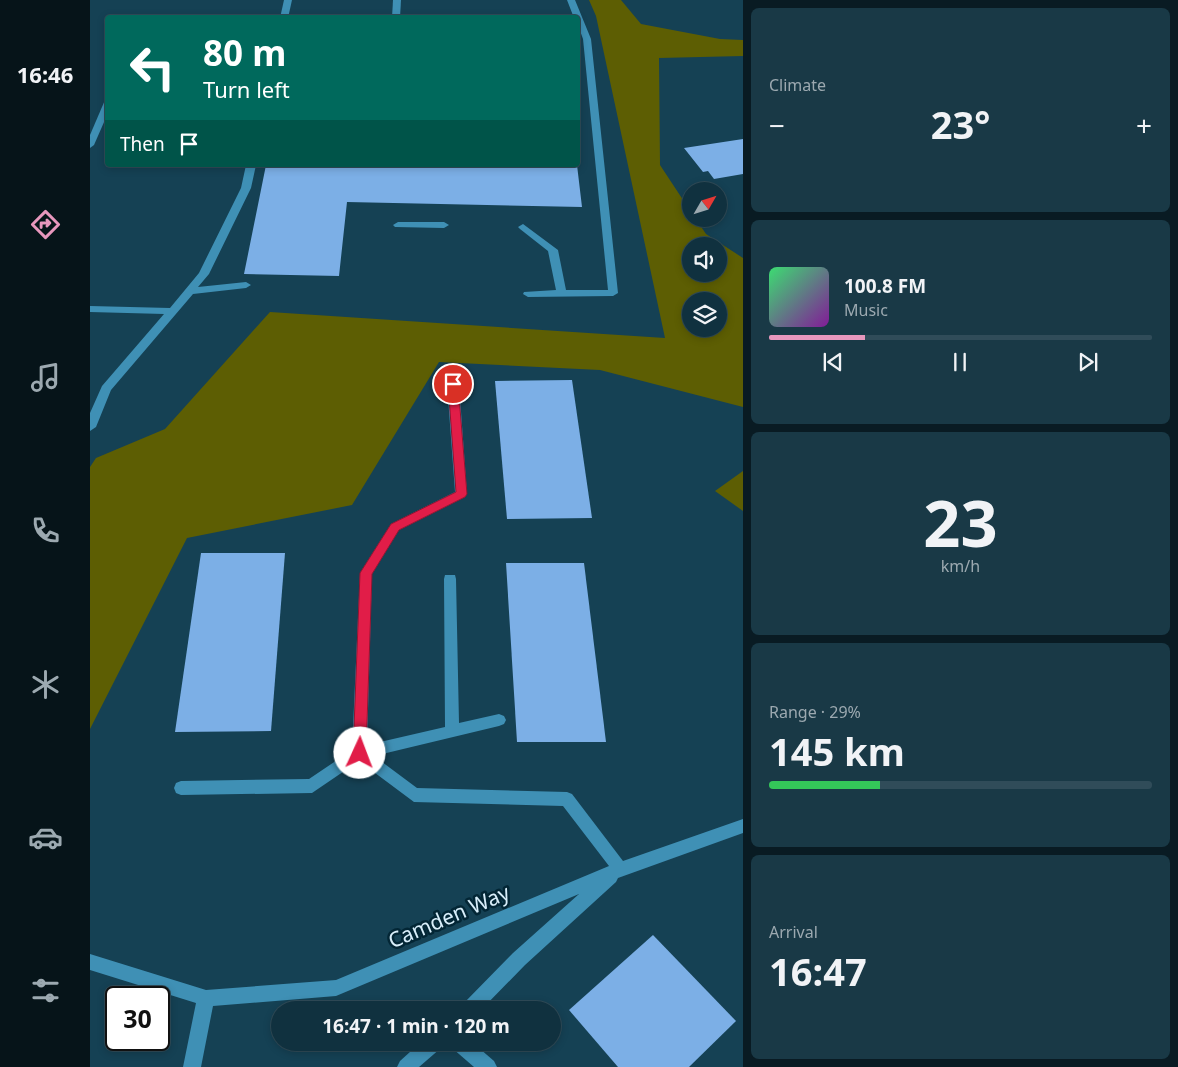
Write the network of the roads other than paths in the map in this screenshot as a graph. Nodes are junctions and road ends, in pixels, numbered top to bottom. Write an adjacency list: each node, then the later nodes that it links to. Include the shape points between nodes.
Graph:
1 (288, 0): 4 (street)
2 (397, 0): 5 (street)
3 (572, 0): 6 (street)
4 (285, 15)
5 (396, 15)
6 (578, 15)
7 (580, 21): 17 (street, via 587,39 613,294)
8 (105, 109): 9 (street)
9 (90, 145)
10 (251, 167): 15 (street, via 246,188 204,274)
11 (398, 225): 12 (street)
12 (444, 225)
13 (523, 227): 17 (street, via 553,250)
14 (246, 285): 15 (street)
15 (190, 291): 19 (street)
16 (528, 294): 17 (street)
17 (562, 294)
18 (90, 309): 19 (street)
19 (174, 311): 21 (street, via 106,389)
20 (453, 384): 25 (street, via 461,494 395,527 366,573)
21 (90, 427)
22 (450, 579): 24 (street)
23 (499, 720): 24 (street)
24 (452, 731): 25 (street)
25 (360, 753): 26 (street, via 312,786); 28 (street, via 414,795 567,799)
26 (181, 788)
27 (743, 826): 28 (street, Camden Way)
28 (620, 869): 30 (street, Camden Way, via 336,988); 31 (street, via 519,959)
29 (90, 962): 30 (street, Camden Way)
30 (206, 998): 34 (street)
31 (478, 1001)
32 (425, 1051): 35 (street)
33 (469, 1051): 36 (street)
34 (192, 1067)
35 (406, 1067)
36 (488, 1067)

